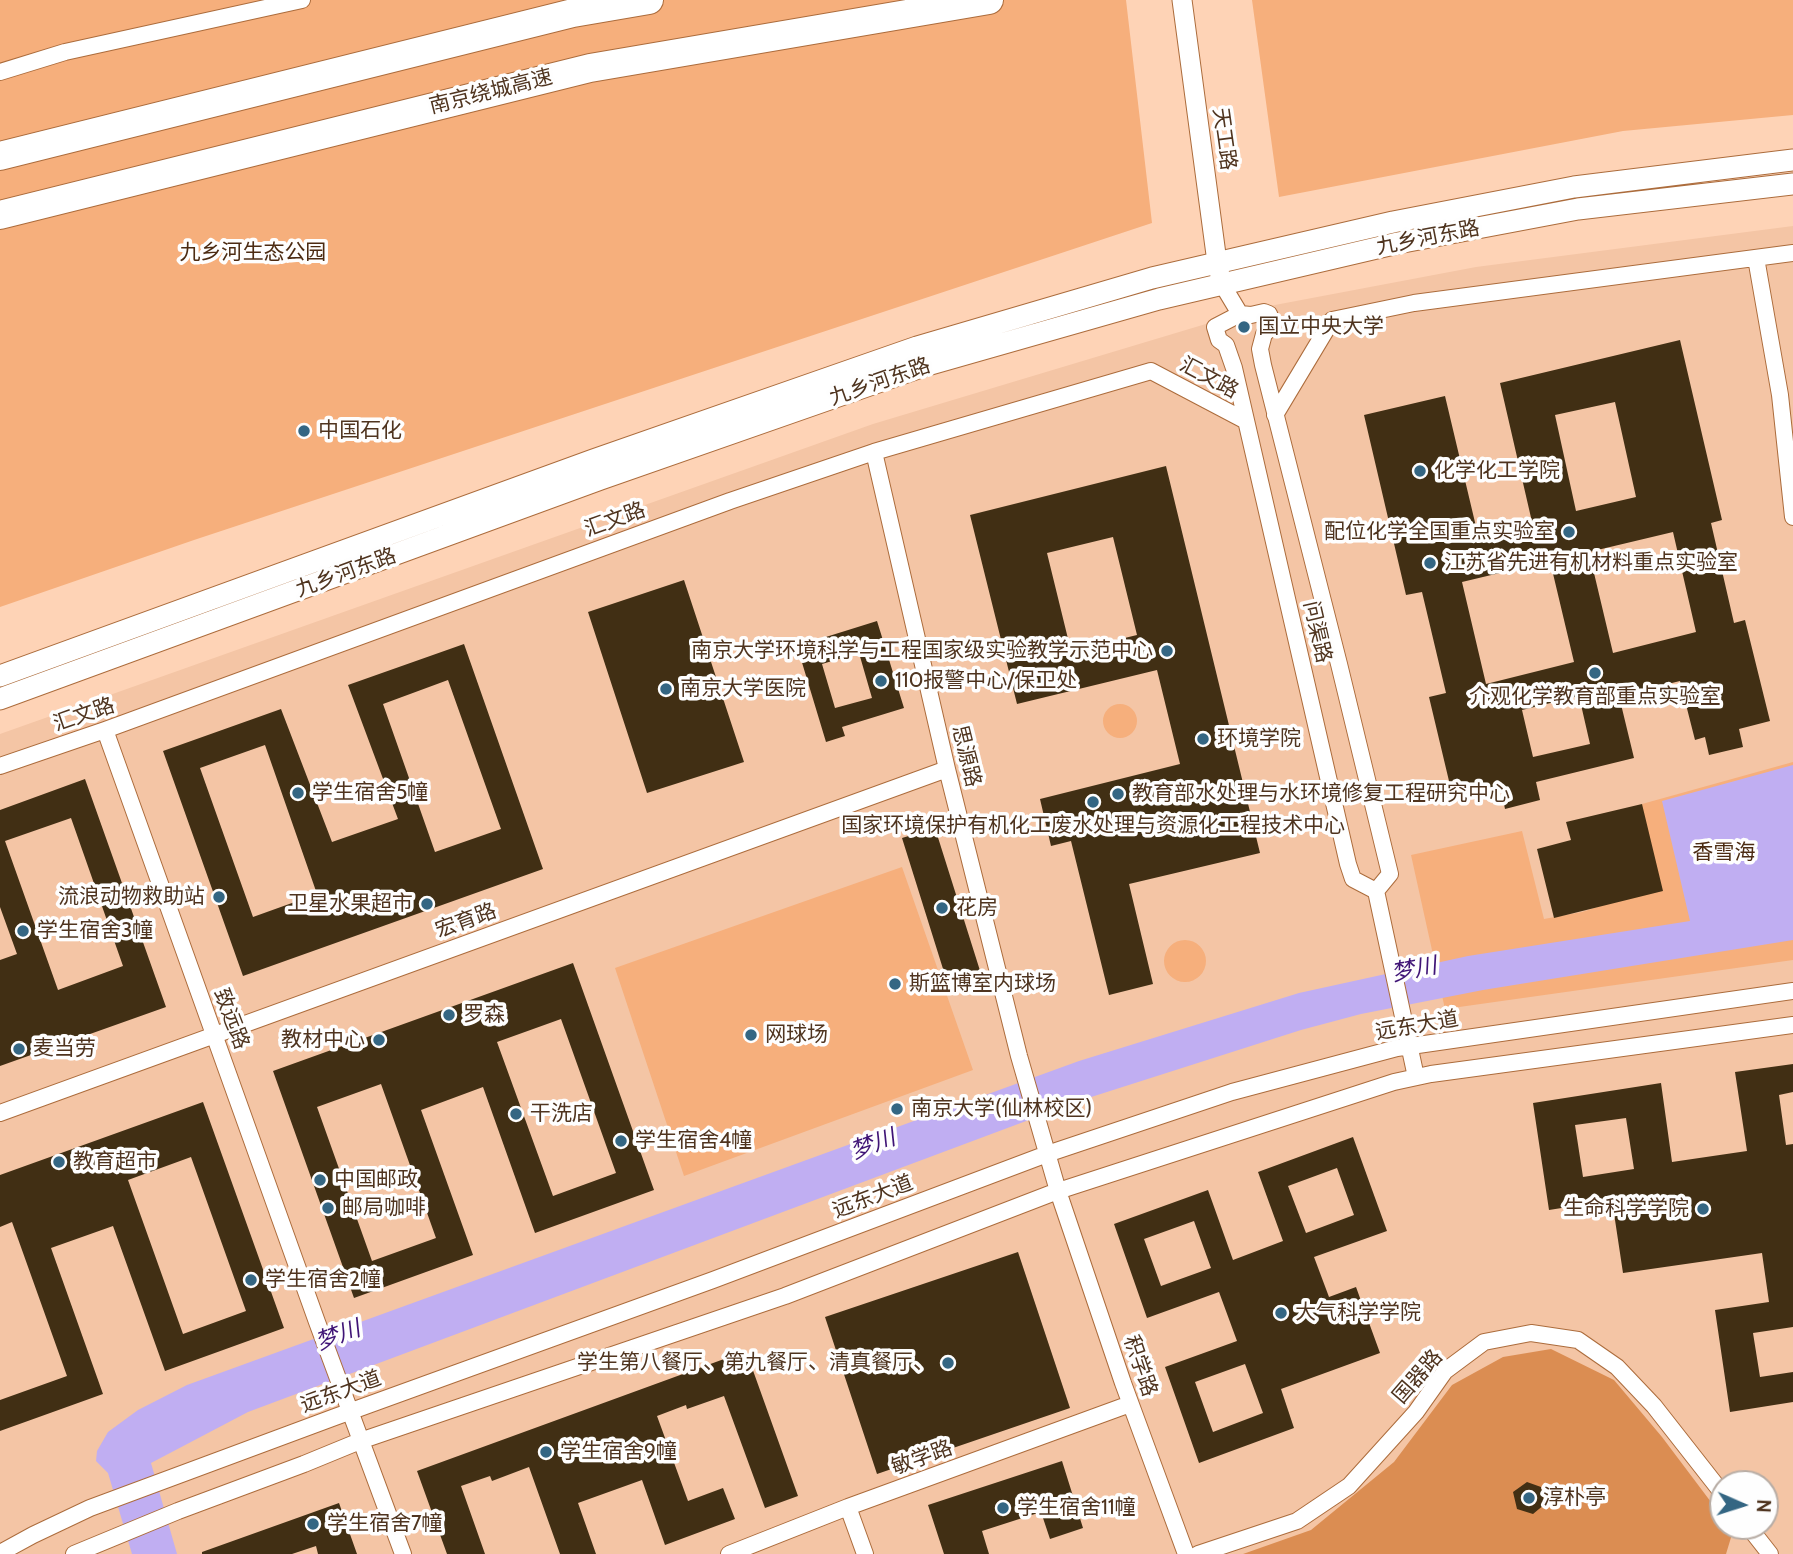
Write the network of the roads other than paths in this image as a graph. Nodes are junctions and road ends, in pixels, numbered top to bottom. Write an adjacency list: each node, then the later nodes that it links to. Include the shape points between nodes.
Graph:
1 (302, 0): 5 (street, via 65,52)
2 (649, 0): 6 (highway, via 573,13)
3 (989, 0): 9 (highway, 南京绕城高速, via 590,68)
4 (1182, 0): 12 (street, 天工路)
5 (0, 72)
6 (0, 156)
7 (1793, 160): 12 (main road, 九乡河东路, via 1574,187)
8 (1793, 184): 13 (main road, 九乡河东路, via 1578,209 1398,243)
9 (0, 215)
10 (1793, 253): 11 (street)
11 (1756, 258): 15 (street, via 1414,303 1332,320); 18 (street, via 1780,395)
12 (1217, 262): 13 (street, 天工路); 19 (main road, 九乡河东路, via 917,347)
13 (1222, 284): 14 (street); 20 (main road, 九乡河东路, via 924,366)
14 (1240, 314): 15 (street, 问渠路, via 1264,312 1272,322 1260,349); 16 (street, 问渠路, via 1215,327 1234,369)
15 (1275, 415): 24 (street, 问渠路, via 1390,874)
16 (1246, 421): 17 (street, 汇文路, via 1151,371); 24 (street, 问渠路, via 1353,879)
17 (874, 452): 21 (street, 汇文路, via 669,522); 23 (street, 思源路)
18 (1793, 517)
19 (0, 676)
20 (0, 699)
21 (105, 730): 22 (street, 汇文路); 27 (street, 致远路)
22 (0, 765)
23 (947, 769): 27 (street, 宏育路); 31 (street, 思源路)
24 (1376, 891): 28 (street)
25 (1793, 990): 28 (street, 远东大道)
26 (1793, 1025): 29 (street)
27 (214, 1034): 30 (street, 宏育路); 35 (street, 致远路)
28 (1408, 1046): 29 (street); 32 (street, 远东大道, via 1232,1092)
29 (1416, 1077): 33 (street)
30 (0, 1113)
31 (1041, 1134): 32 (street, 积学路)
32 (1047, 1154): 33 (street, 积学路); 35 (street, 远东大道)
33 (1058, 1191): 34 (street, 积学路); 36 (street, via 785,1296)
34 (1130, 1404): 38 (street, 敏学路); 45 (street, 积学路)
35 (350, 1411): 36 (street, 致远路); 40 (street, 远东大道, via 90,1508)
36 (360, 1441): 41 (street); 42 (street, 致远路)
37 (1709, 1476): 46 (street, 国器路, via 1617,1367 1577,1340 1531,1333 1484,1342 1445,1371 1416,1412 1349,1486 1297,1521)
38 (848, 1507): 43 (street, 敏学路); 44 (street)
39 (1759, 1540): 47 (street)
40 (0, 1553)
41 (75, 1554)
42 (403, 1554)
43 (729, 1554)
44 (865, 1554)
45 (1186, 1554)
46 (1198, 1554)
47 (1770, 1554)

